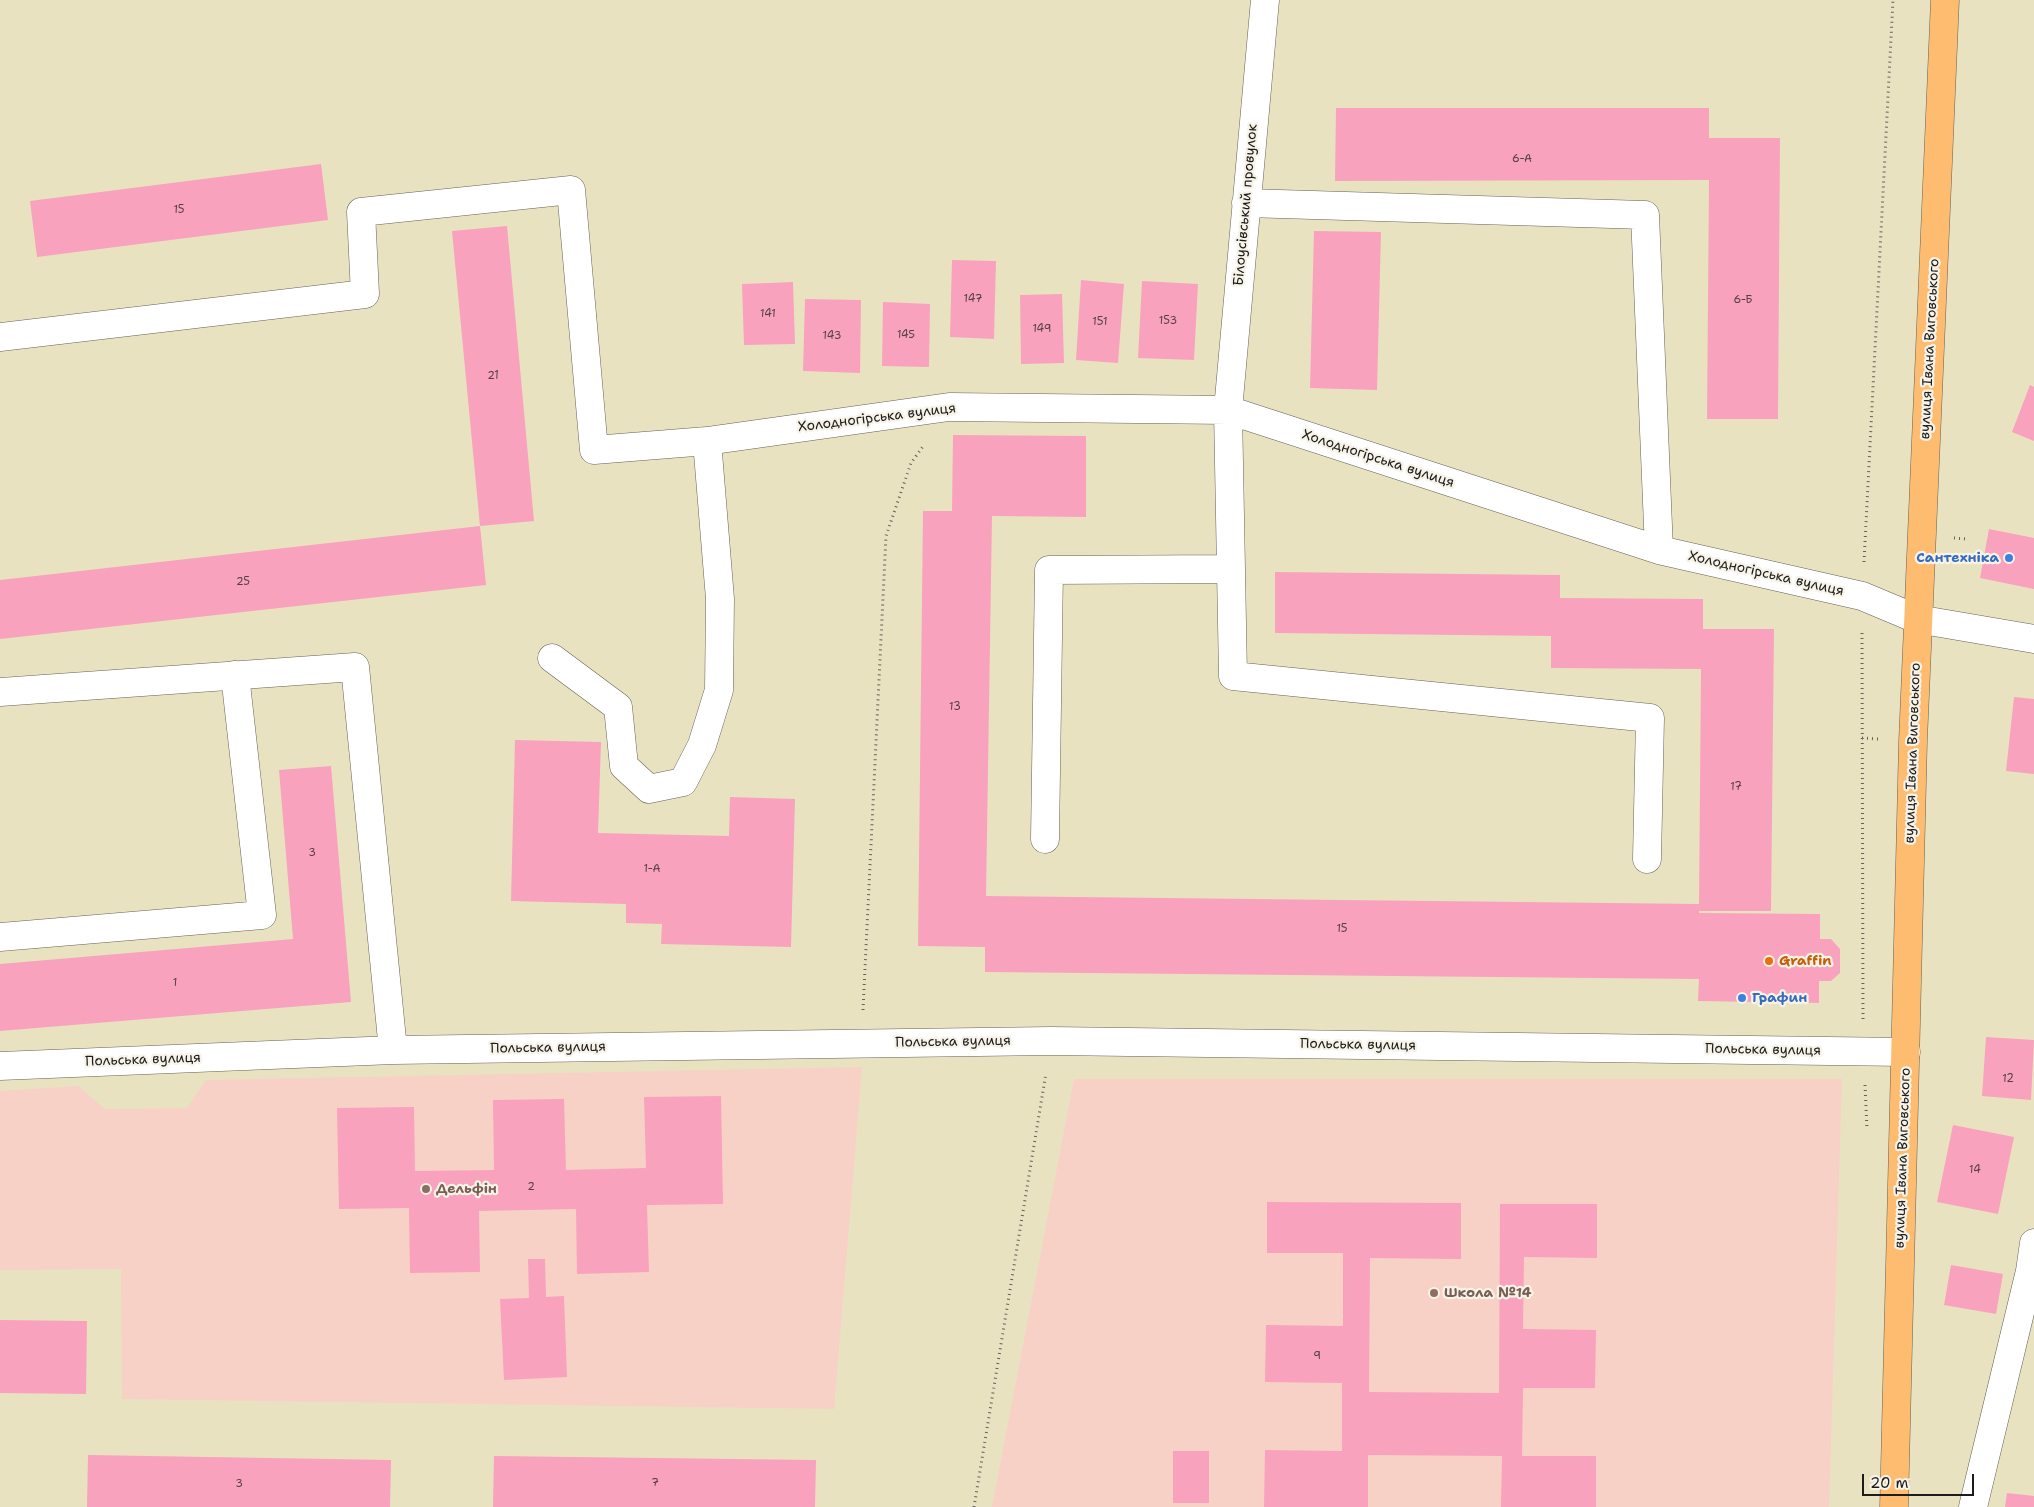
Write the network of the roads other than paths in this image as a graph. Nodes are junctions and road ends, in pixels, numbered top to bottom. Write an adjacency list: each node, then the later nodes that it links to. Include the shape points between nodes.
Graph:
1 (1265, 0): 3 (street, Білоусівський провулок)
2 (1945, 0): 9 (main road, вулиця Івана Виговського)
3 (1246, 203): 5 (street, Білоусівський провулок); 7 (street, via 1645,215)
4 (0, 337): 6 (street, Холодногірська вулиця, via 365,294 361,212 571,190 594,450)
5 (1228, 410): 6 (street, Холодногірська вулиця, via 950,407); 7 (street, Холодногірська вулиця); 8 (street, Білоусівський провулок)
6 (707, 441): 11 (street, via 720,599 719,690 702,745 683,782 649,789 624,766 618,707)
7 (1659, 550): 9 (street, Холодногірська вулиця, via 1862,596)
8 (1231, 570): 14 (street, via 1049,570); 15 (street, Білоусівський провулок, via 1233,676 1650,718)
9 (1918, 619): 10 (street, Холодногірська вулиця); 18 (main road, вулиця Івана Виговського)
10 (2034, 639)
11 (552, 658)
12 (235, 675): 13 (street); 16 (street, via 262,915); 17 (street, via 355,667)
13 (0, 692)
14 (1045, 839)
15 (1647, 859)
16 (0, 937)
17 (393, 1050): 18 (street, Польська вулиця, via 1052,1041); 19 (street, Польська вулиця)
18 (1906, 1052): 22 (main road, вулиця Івана Виговського)
19 (0, 1066)
20 (2034, 1243): 21 (street)
21 (2032, 1271): 23 (street)
22 (1894, 1507)
23 (1973, 1507)

